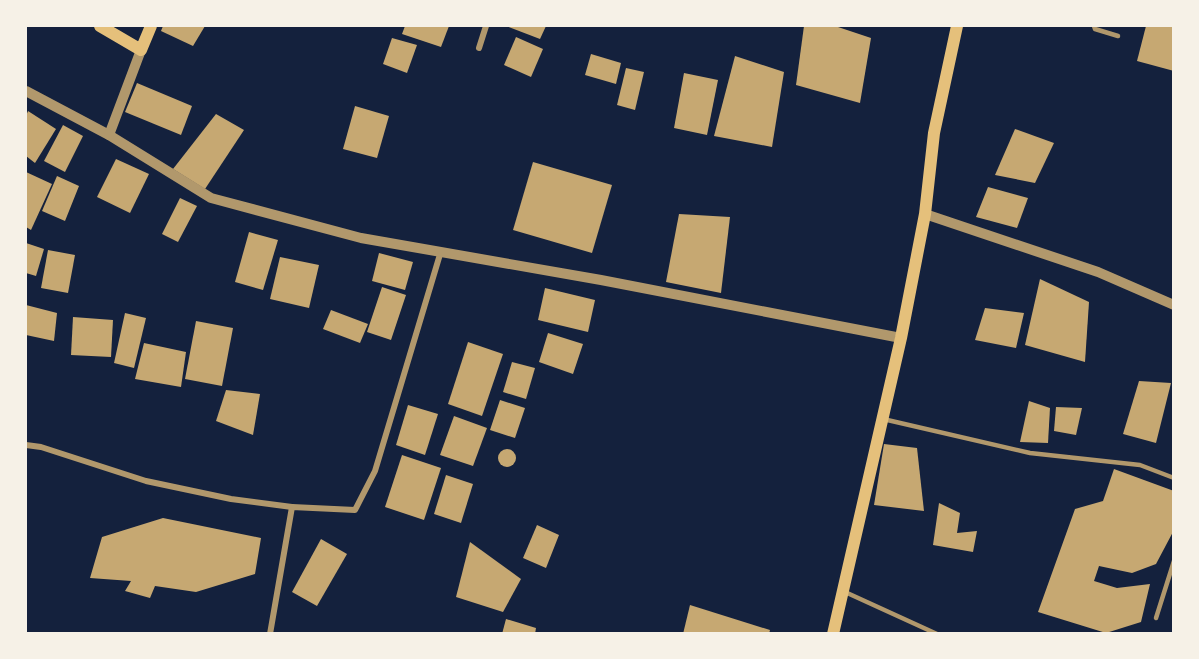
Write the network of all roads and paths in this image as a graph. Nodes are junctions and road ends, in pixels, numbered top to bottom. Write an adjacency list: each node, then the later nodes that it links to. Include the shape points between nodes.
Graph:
1 (101, 26): 8 (main road)
2 (151, 26): 8 (main road)
3 (486, 26): 7 (street)
4 (957, 26): 11 (main road, via 934,133)
5 (1094, 26): 6 (lane)
6 (1118, 36)
7 (479, 48)
8 (141, 50): 10 (street)
9 (26, 91): 10 (street)
10 (109, 135): 12 (street, via 211,198 361,238)
11 (926, 214): 13 (street, via 1098,272); 14 (main road)
12 (441, 251): 14 (street); 18 (street, via 375,471 355,510)
13 (1173, 304)
14 (901, 338): 15 (main road)
15 (881, 419): 17 (lane, via 1030,453 1140,465); 20 (main road)
16 (26, 444): 18 (street, via 146,481)
17 (1173, 478)
18 (292, 507): 22 (street)
19 (1173, 561): 21 (lane)
20 (843, 591): 23 (main road); 24 (lane)
21 (1156, 618)
22 (270, 633)
23 (833, 633)
24 (937, 633)

